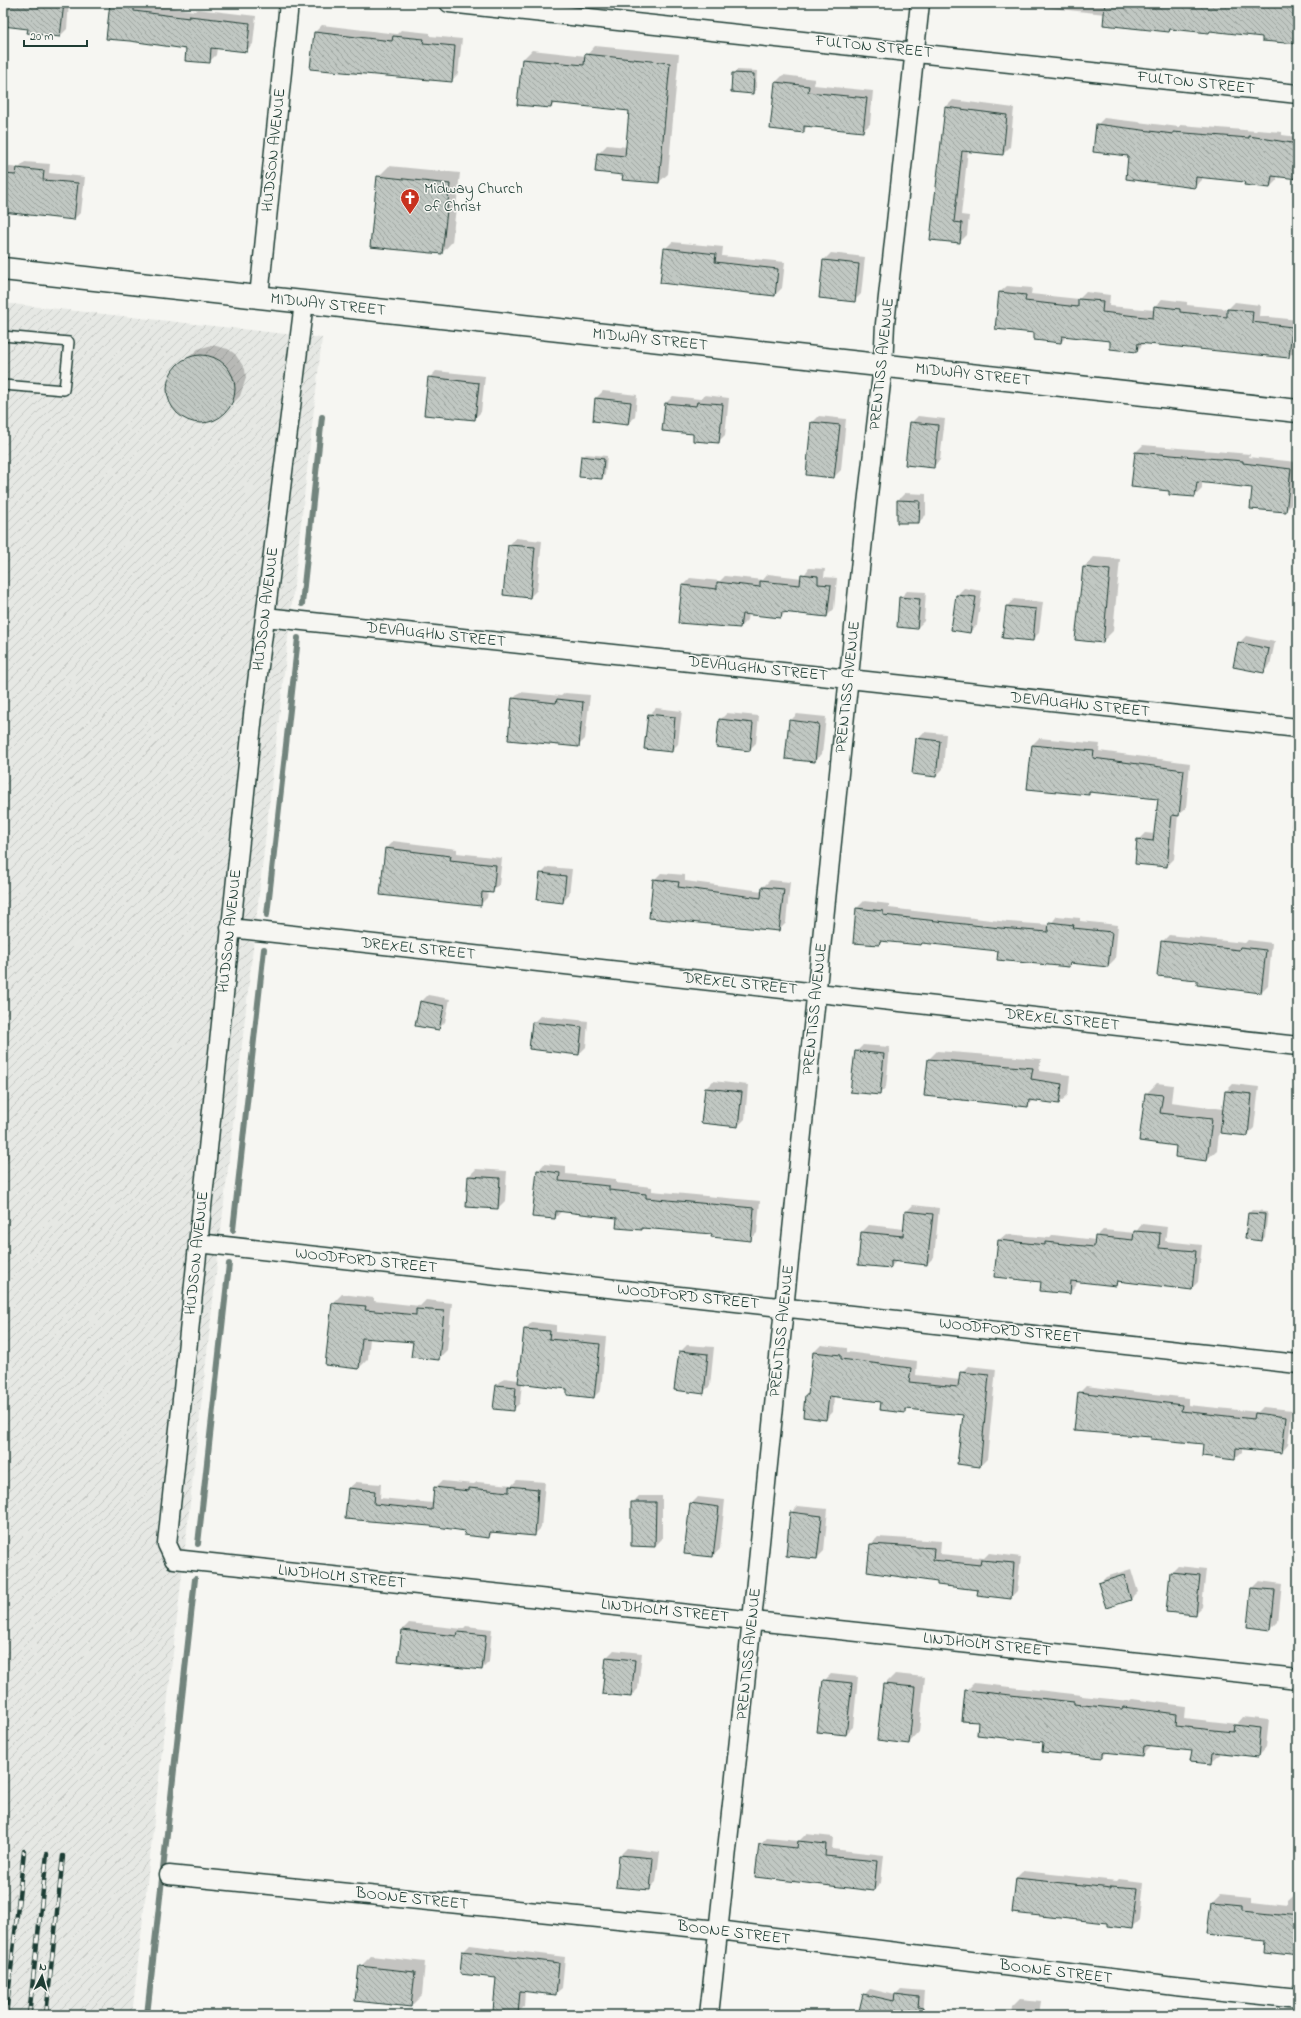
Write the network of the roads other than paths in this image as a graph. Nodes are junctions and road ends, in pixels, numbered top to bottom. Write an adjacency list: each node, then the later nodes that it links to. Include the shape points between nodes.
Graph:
1 (290, 3): 7 (street, HUDSON AVENUE)
2 (449, 3): 4 (street, FULTON STREET)
3 (920, 3): 4 (street, PRENTISS AVENUE)
4 (915, 52): 5 (street, FULTON STREET); 10 (street, PRENTISS AVENUE, via 885,324)
5 (1298, 94)
6 (3, 269): 7 (street, MIDWAY STREET)
7 (259, 297): 8 (street, MIDWAY STREET)
8 (304, 302): 10 (street, MIDWAY STREET); 13 (street, HUDSON AVENUE)
9 (3, 336): 11 (lane, via 68,342 64,390)
10 (883, 366): 12 (street, MIDWAY STREET); 14 (street, PRENTISS AVENUE)
11 (3, 385)
12 (1298, 411)
13 (265, 617): 14 (street, DEVAUGHN STREET); 16 (street, HUDSON AVENUE)
14 (849, 679): 15 (street, DEVAUGHN STREET); 17 (street, PRENTISS AVENUE)
15 (1298, 728)
16 (230, 928): 17 (street, DREXEL STREET); 19 (street, HUDSON AVENUE)
17 (817, 992): 18 (street, DREXEL STREET); 20 (street, PRENTISS AVENUE)
18 (1298, 1046)
19 (198, 1243): 20 (street, WOODFORD STREET); 22 (street, HUDSON AVENUE, via 167,1544)
20 (785, 1307): 21 (street, WOODFORD STREET); 23 (street, PRENTISS AVENUE)
21 (1298, 1364)
22 (174, 1559): 23 (street, LINDHOLM STREET)
23 (752, 1620): 24 (street, LINDHOLM STREET); 26 (street, PRENTISS AVENUE)
24 (1298, 1679)
25 (169, 1875): 26 (street, BOONE STREET)
26 (718, 1930): 27 (street, BOONE STREET); 28 (street, PRENTISS AVENUE)
27 (1298, 1999)
28 (709, 2015)

